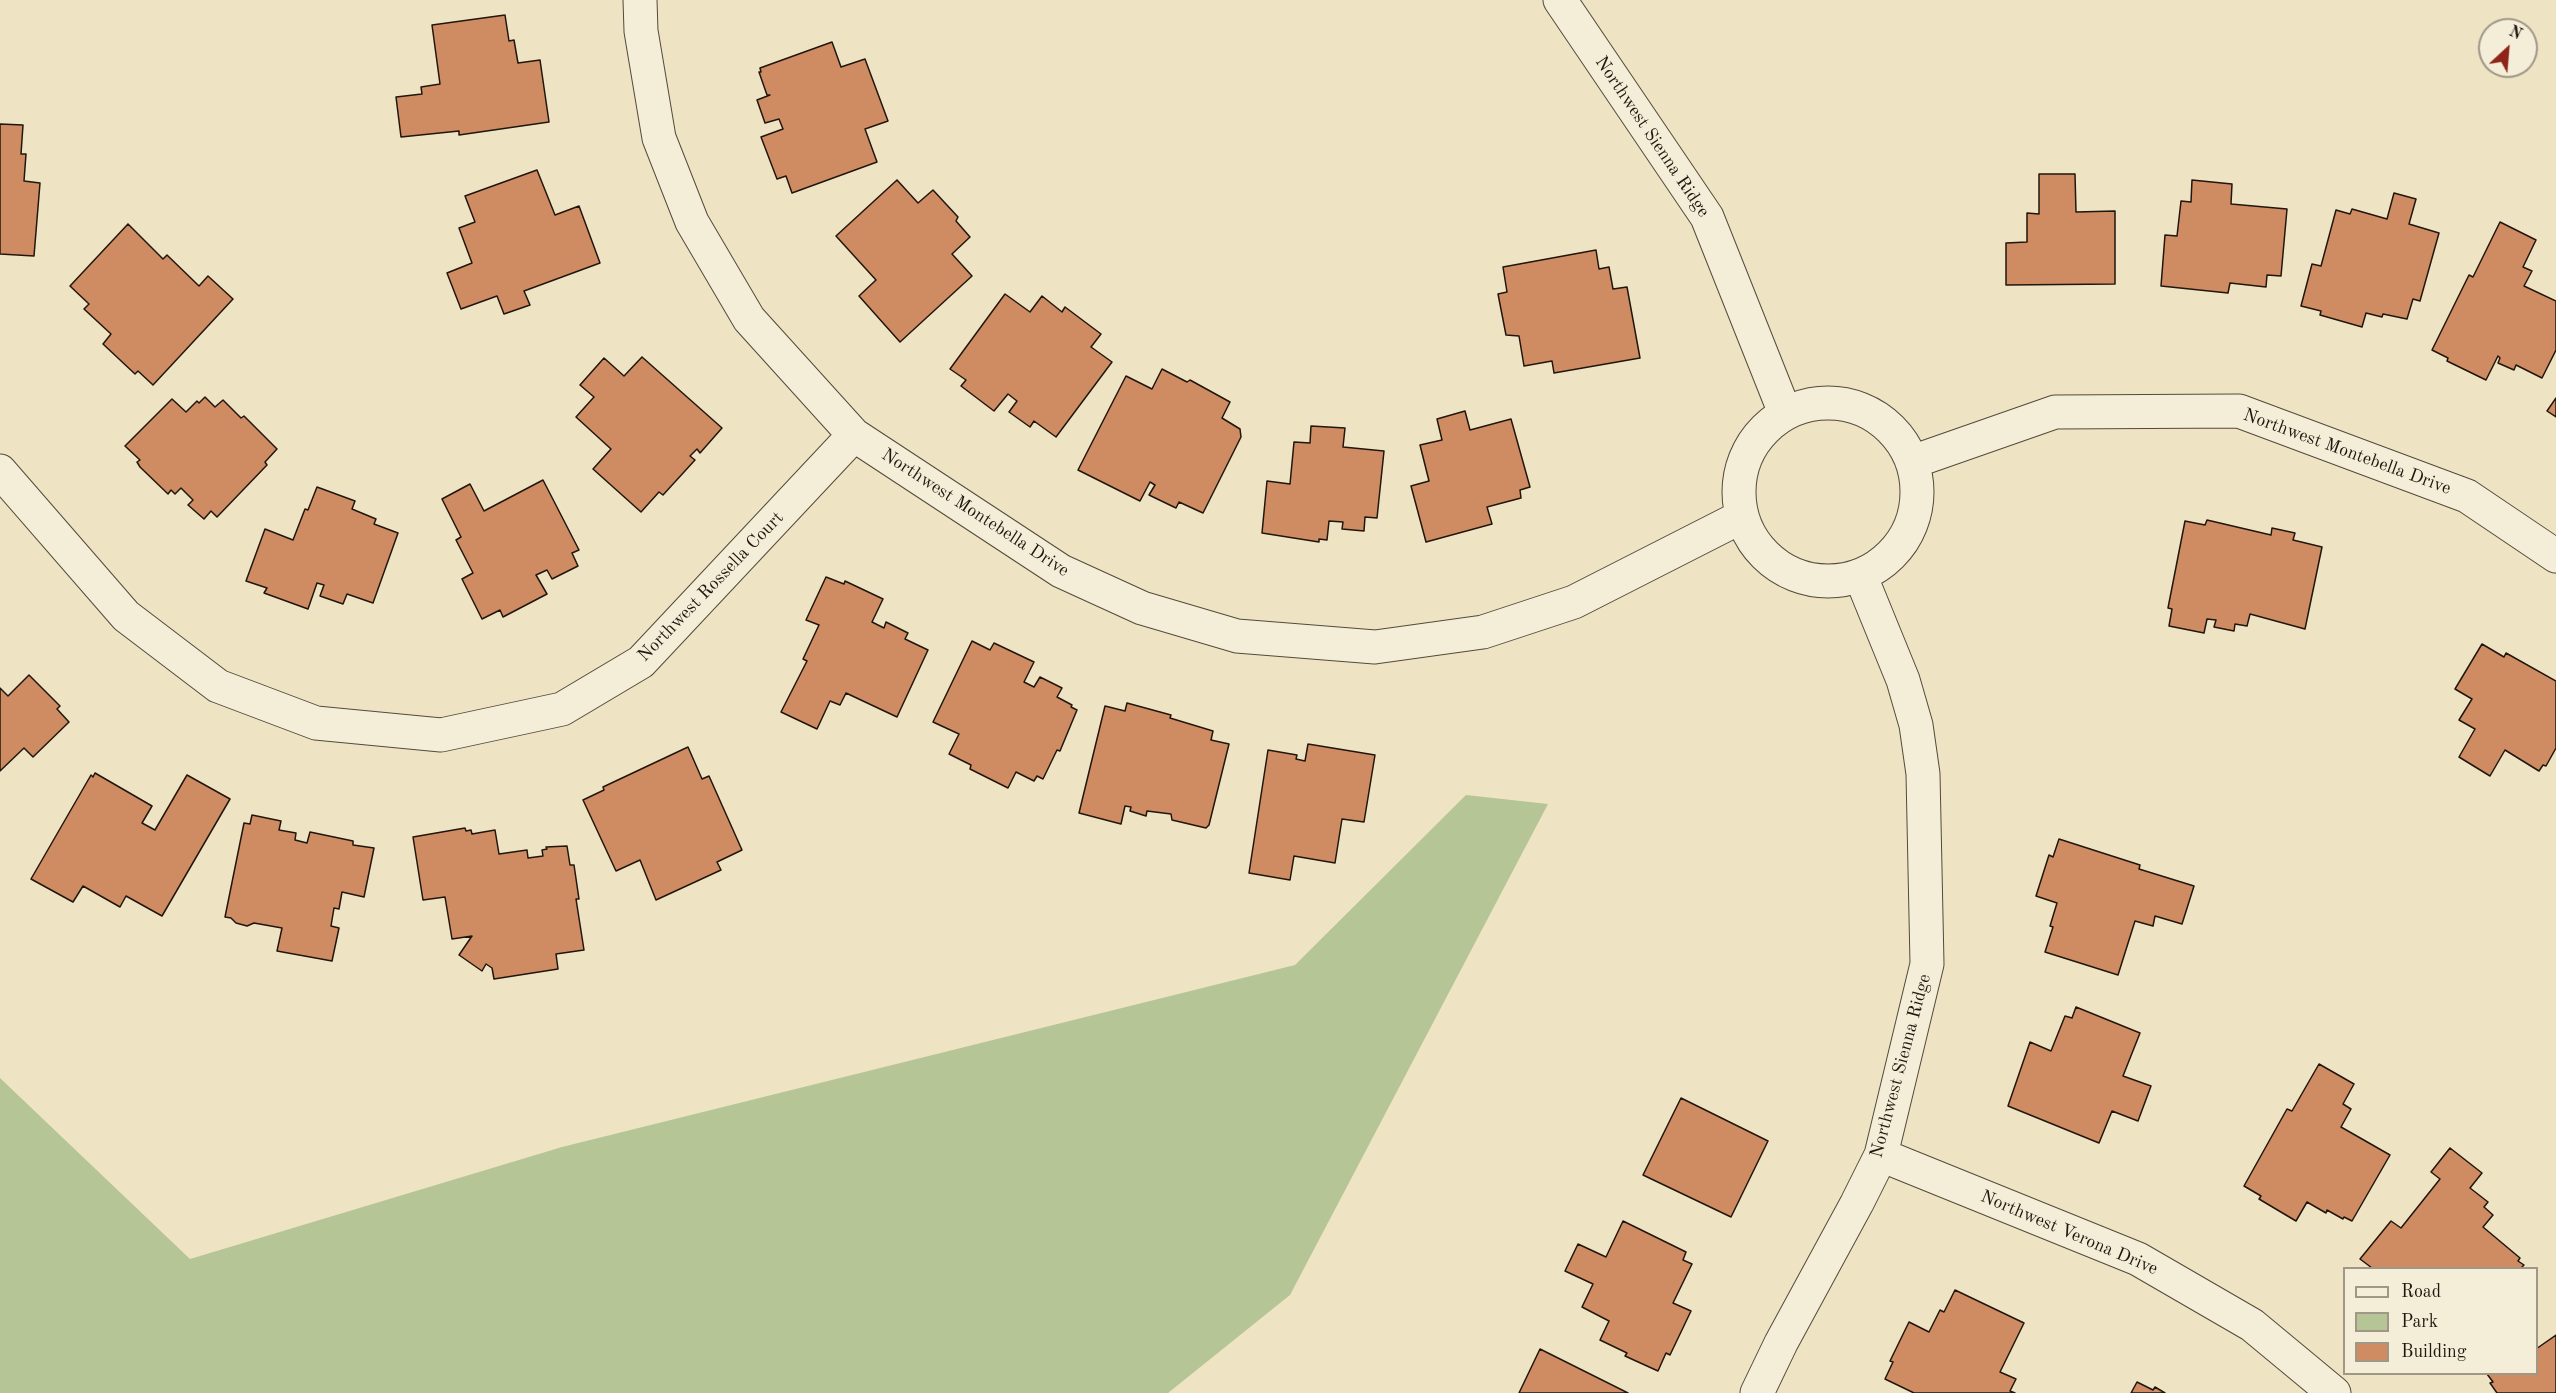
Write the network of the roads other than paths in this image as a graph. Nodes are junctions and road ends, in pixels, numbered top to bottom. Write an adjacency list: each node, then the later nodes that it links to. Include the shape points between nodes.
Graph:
1 (640, 0): 4 (street, Northwest Montebella Drive, via 641,31 659,138 692,222 749,320)
2 (1560, 0): 3 (street, Northwest Sienna Ridge, via 1707,217)
3 (1785, 413): 5 (street, via 1815,404 1845,404 1874,416 1897,436); 7 (street, via 1762,431 1745,456 1738,486)
4 (854, 435): 6 (street, Northwest Rossella Court, via 641,662 562,709 441,735 316,723 218,686 126,616); 7 (street, Northwest Montebella Drive, via 1061,571 1143,609 1237,636 1374,647 1483,632 1574,602)
5 (1912, 462): 8 (street, Northwest Montebella Drive, via 2055,412 2239,411 2467,496); 9 (street, via 1917,491 1913,519 1900,545)
6 (0, 471)
7 (1741, 517): 9 (street, via 1752,542 1772,563 1797,576 1824,582)
8 (2556, 556)
9 (1861, 577): 10 (street, Northwest Sienna Ridge, via 1903,680 1916,725 1923,774 1927,964)
10 (1881, 1155): 11 (street, Northwest Sienna Ridge); 12 (street, Northwest Verona Drive, via 2138,1259 2252,1325)
11 (1757, 1393)
12 (2334, 1393)

